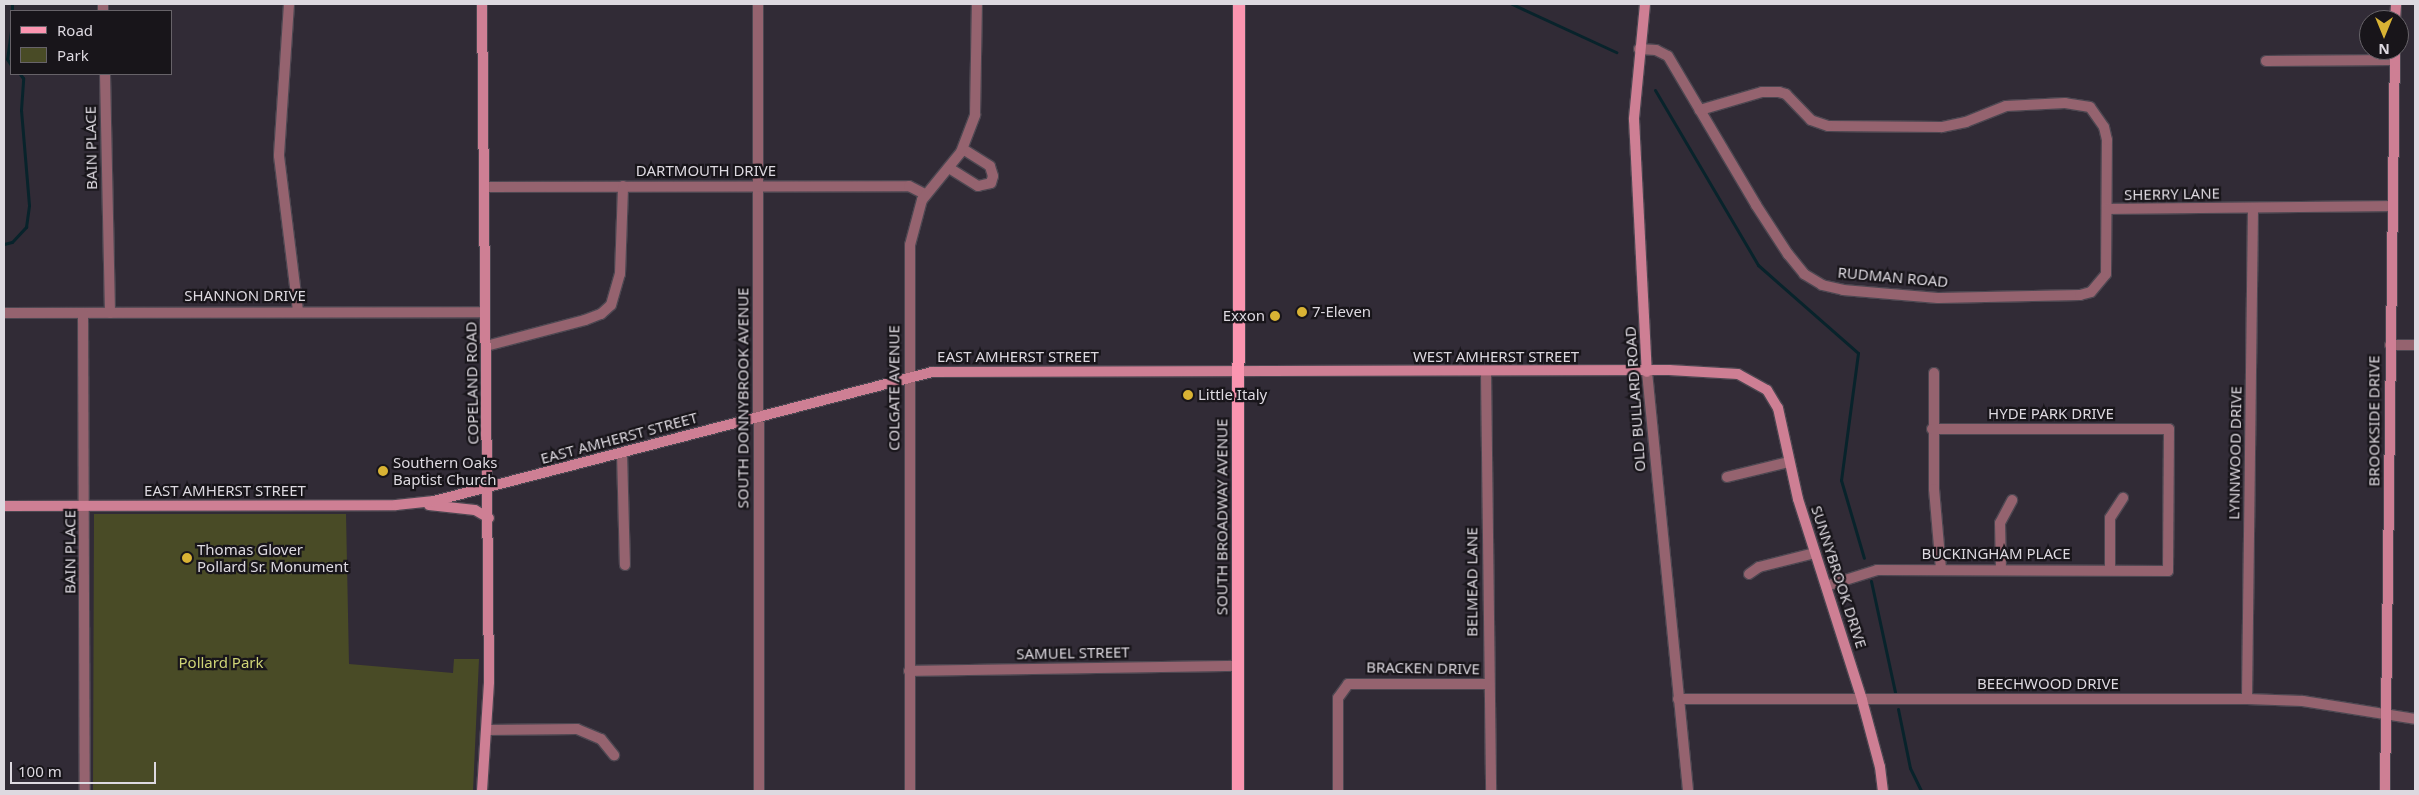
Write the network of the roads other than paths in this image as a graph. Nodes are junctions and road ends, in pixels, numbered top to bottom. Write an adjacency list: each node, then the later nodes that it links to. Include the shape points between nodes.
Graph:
1 (289, 4): 22 (street, via 279,156)
2 (482, 4): 17 (street, COPELAND ROAD)
3 (758, 4): 16 (street, SOUTH DONNYBROOK AVENUE)
4 (978, 4): 13 (street, COLGATE AVENUE, via 977,107)
5 (1239, 4): 30 (main road, SOUTH BROADWAY AVENUE)
6 (1645, 4): 7 (street, OLD BULLARD ROAD)
7 (1639, 49): 12 (street, RUDMAN ROAD, via 1656,50 1668,56); 32 (street, OLD BULLARD ROAD, via 1634,119)
8 (2359, 57): 10 (street)
9 (2395, 60): 19 (street, BROOKSIDE DRIVE)
10 (2266, 61)
11 (105, 75): 24 (street, BAIN PLACE)
12 (1700, 110): 21 (street, SHERRY LANE, via 1762,92 1779,92 1786,94 1811,120 1828,126 1942,127 1966,122 2006,106 2078,104 2090,108 2104,127); 21 (street, RUDMAN ROAD, via 1788,254 1804,274 1822,285 1844,290 1938,298 2091,292 2106,274)
13 (963, 149): 14 (street, COLGATE AVENUE); 14 (street, via 990,166 991,183 978,186)
14 (949, 168): 18 (street, COLGATE AVENUE)
15 (622, 186): 16 (street, DARTMOUTH DRIVE); 17 (street, DARTMOUTH DRIVE); 28 (street, via 620,274 610,305 602,314 585,320)
16 (758, 186): 18 (street, DARTMOUTH DRIVE, via 909,186); 36 (street, SOUTH DONNYBROOK AVENUE)
17 (484, 187): 25 (street, COPELAND ROAD)
18 (925, 194): 34 (street, COLGATE AVENUE, via 915,220 909,258)
19 (2393, 206): 20 (street, SHERRY LANE); 27 (street, BROOKSIDE DRIVE)
20 (2253, 208): 21 (street, SHERRY LANE); 59 (street, LYNNWOOD DRIVE)
21 (2108, 209)
22 (298, 311): 24 (street, SHANNON DRIVE); 25 (street, SHANNON DRIVE)
23 (83, 312): 24 (street, SHANNON DRIVE); 26 (street, SHANNON DRIVE); 46 (street, BAIN PLACE)
24 (110, 312)
25 (486, 312): 28 (street, COPELAND ROAD)
26 (4, 313)
27 (2390, 345): 29 (street); 62 (street, BROOKSIDE DRIVE)
28 (486, 346): 41 (street, COPELAND ROAD)
29 (2415, 346)
30 (1239, 371): 31 (street, WEST AMHERST STREET); 34 (street, EAST AMHERST STREET, via 932,372); 56 (main road, SOUTH BROADWAY AVENUE)
31 (1486, 372): 32 (street, WEST AMHERST STREET); 58 (street, BELMEAD LANE)
32 (1647, 372): 35 (street, WEST AMHERST STREET, via 1725,372); 60 (street, OLD BULLARD ROAD)
33 (1934, 373): 37 (street)
34 (910, 376): 36 (street, EAST AMHERST STREET); 57 (street, COLGATE AVENUE)
35 (1752, 380): 39 (street, SUNNYBROOK DRIVE, via 1767,390 1778,408)
36 (758, 416): 38 (street, EAST AMHERST STREET); 68 (street, SOUTH DONNYBROOK AVENUE)
37 (1932, 428): 50 (street); 53 (street, HYDE PARK DRIVE, via 2169,429)
38 (622, 453): 41 (street, EAST AMHERST STREET); 49 (street)
39 (1790, 462): 40 (street); 48 (street, SUNNYBROOK DRIVE)
40 (1727, 477)
41 (489, 488): 44 (street, EAST AMHERST STREET); 47 (street, COPELAND ROAD)
42 (2123, 498): 52 (street, via 2110,518)
43 (2012, 500): 51 (street, via 2000,523)
44 (420, 503): 46 (street, EAST AMHERST STREET); 47 (street, via 475,510)
45 (4, 506): 46 (street, EAST AMHERST STREET)
46 (85, 506): 66 (street, BAIN PLACE)
47 (489, 518): 64 (street, COPELAND ROAD)
48 (1815, 552): 54 (street, via 1759,567); 55 (street, SUNNYBROOK DRIVE)
49 (625, 565)
50 (1941, 569): 51 (street, BUCKINGHAM PLACE); 55 (street, BUCKINGHAM PLACE, via 1877,570)
51 (2001, 570): 52 (street, BUCKINGHAM PLACE)
52 (2110, 570): 53 (street, BUCKINGHAM PLACE)
53 (2168, 571)
54 (1749, 574)
55 (1826, 586): 61 (street, SUNNYBROOK DRIVE)
56 (1237, 666): 57 (street, SAMUEL STREET); 70 (main road, SOUTH BROADWAY AVENUE)
57 (909, 671): 69 (street, COLGATE AVENUE)
58 (1488, 684): 71 (street, BRACKEN DRIVE, via 1348,684 1338,698); 72 (street, BELMEAD LANE)
59 (2247, 699): 61 (street, BEECHWOOD DRIVE); 62 (street, BEECHWOOD DRIVE, via 2303,701)
60 (1678, 700): 61 (street, BEECHWOOD DRIVE); 73 (street, OLD BULLARD ROAD)
61 (1862, 700): 74 (street, SUNNYBROOK DRIVE)
62 (2388, 716): 63 (street, BEECHWOOD DRIVE); 75 (street, BROOKSIDE DRIVE)
63 (2415, 720)
64 (487, 730): 65 (street, via 577,729 600,739); 67 (street, COPELAND ROAD)
65 (614, 755)
66 (85, 791)
67 (482, 791)
68 (759, 791)
69 (910, 791)
70 (1238, 791)
71 (1338, 791)
72 (1491, 791)
73 (1688, 791)
74 (1883, 791)
75 (2385, 791)

